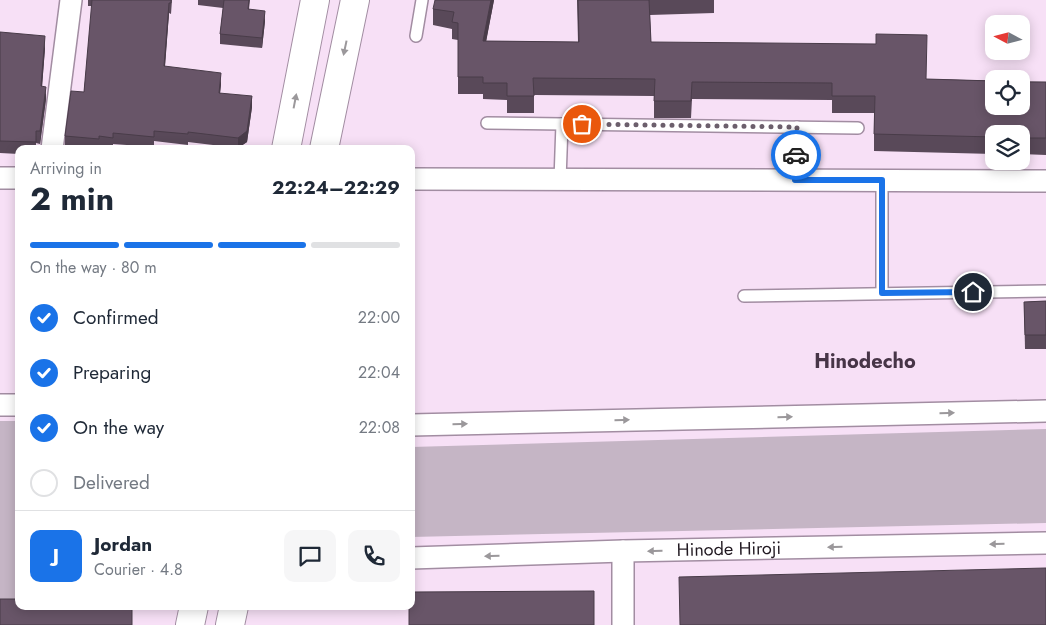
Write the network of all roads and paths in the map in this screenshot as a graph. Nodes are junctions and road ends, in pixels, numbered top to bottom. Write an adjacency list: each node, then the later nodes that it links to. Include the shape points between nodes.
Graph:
1 (71, 0): 10 (street)
2 (314, 0): 11 (street, one-way to 2)
3 (354, 0): 12 (street, one-way to 12)
4 (422, 0): 5 (lane)
5 (416, 36)
6 (487, 123): 7 (lane)
7 (562, 124): 8 (lane); 16 (lane)
8 (797, 127): 9 (lane); 17 (lane)
9 (858, 128)
10 (53, 145)
11 (287, 145)
12 (325, 145)
13 (0, 178): 14 (street)
14 (15, 178)
15 (415, 179): 16 (street)
16 (560, 180): 17 (street)
17 (795, 180): 18 (street)
18 (882, 180): 19 (street); 21 (lane)
19 (1046, 181)
20 (1046, 291): 21 (lane)
21 (882, 293): 22 (lane)
22 (744, 296)
23 (0, 405): 24 (street)
24 (15, 405)
25 (1046, 411): 26 (street, one-way to 25)
26 (415, 425)
27 (1046, 543): 28 (street, Hinode Hiroji, one-way to 28)
28 (623, 551): 29 (street, Hinode Hiroji, one-way to 29); 34 (street)
29 (415, 558)
30 (193, 610): 32 (street)
31 (233, 610): 33 (street)
32 (190, 625)
33 (230, 625)
34 (623, 625)

